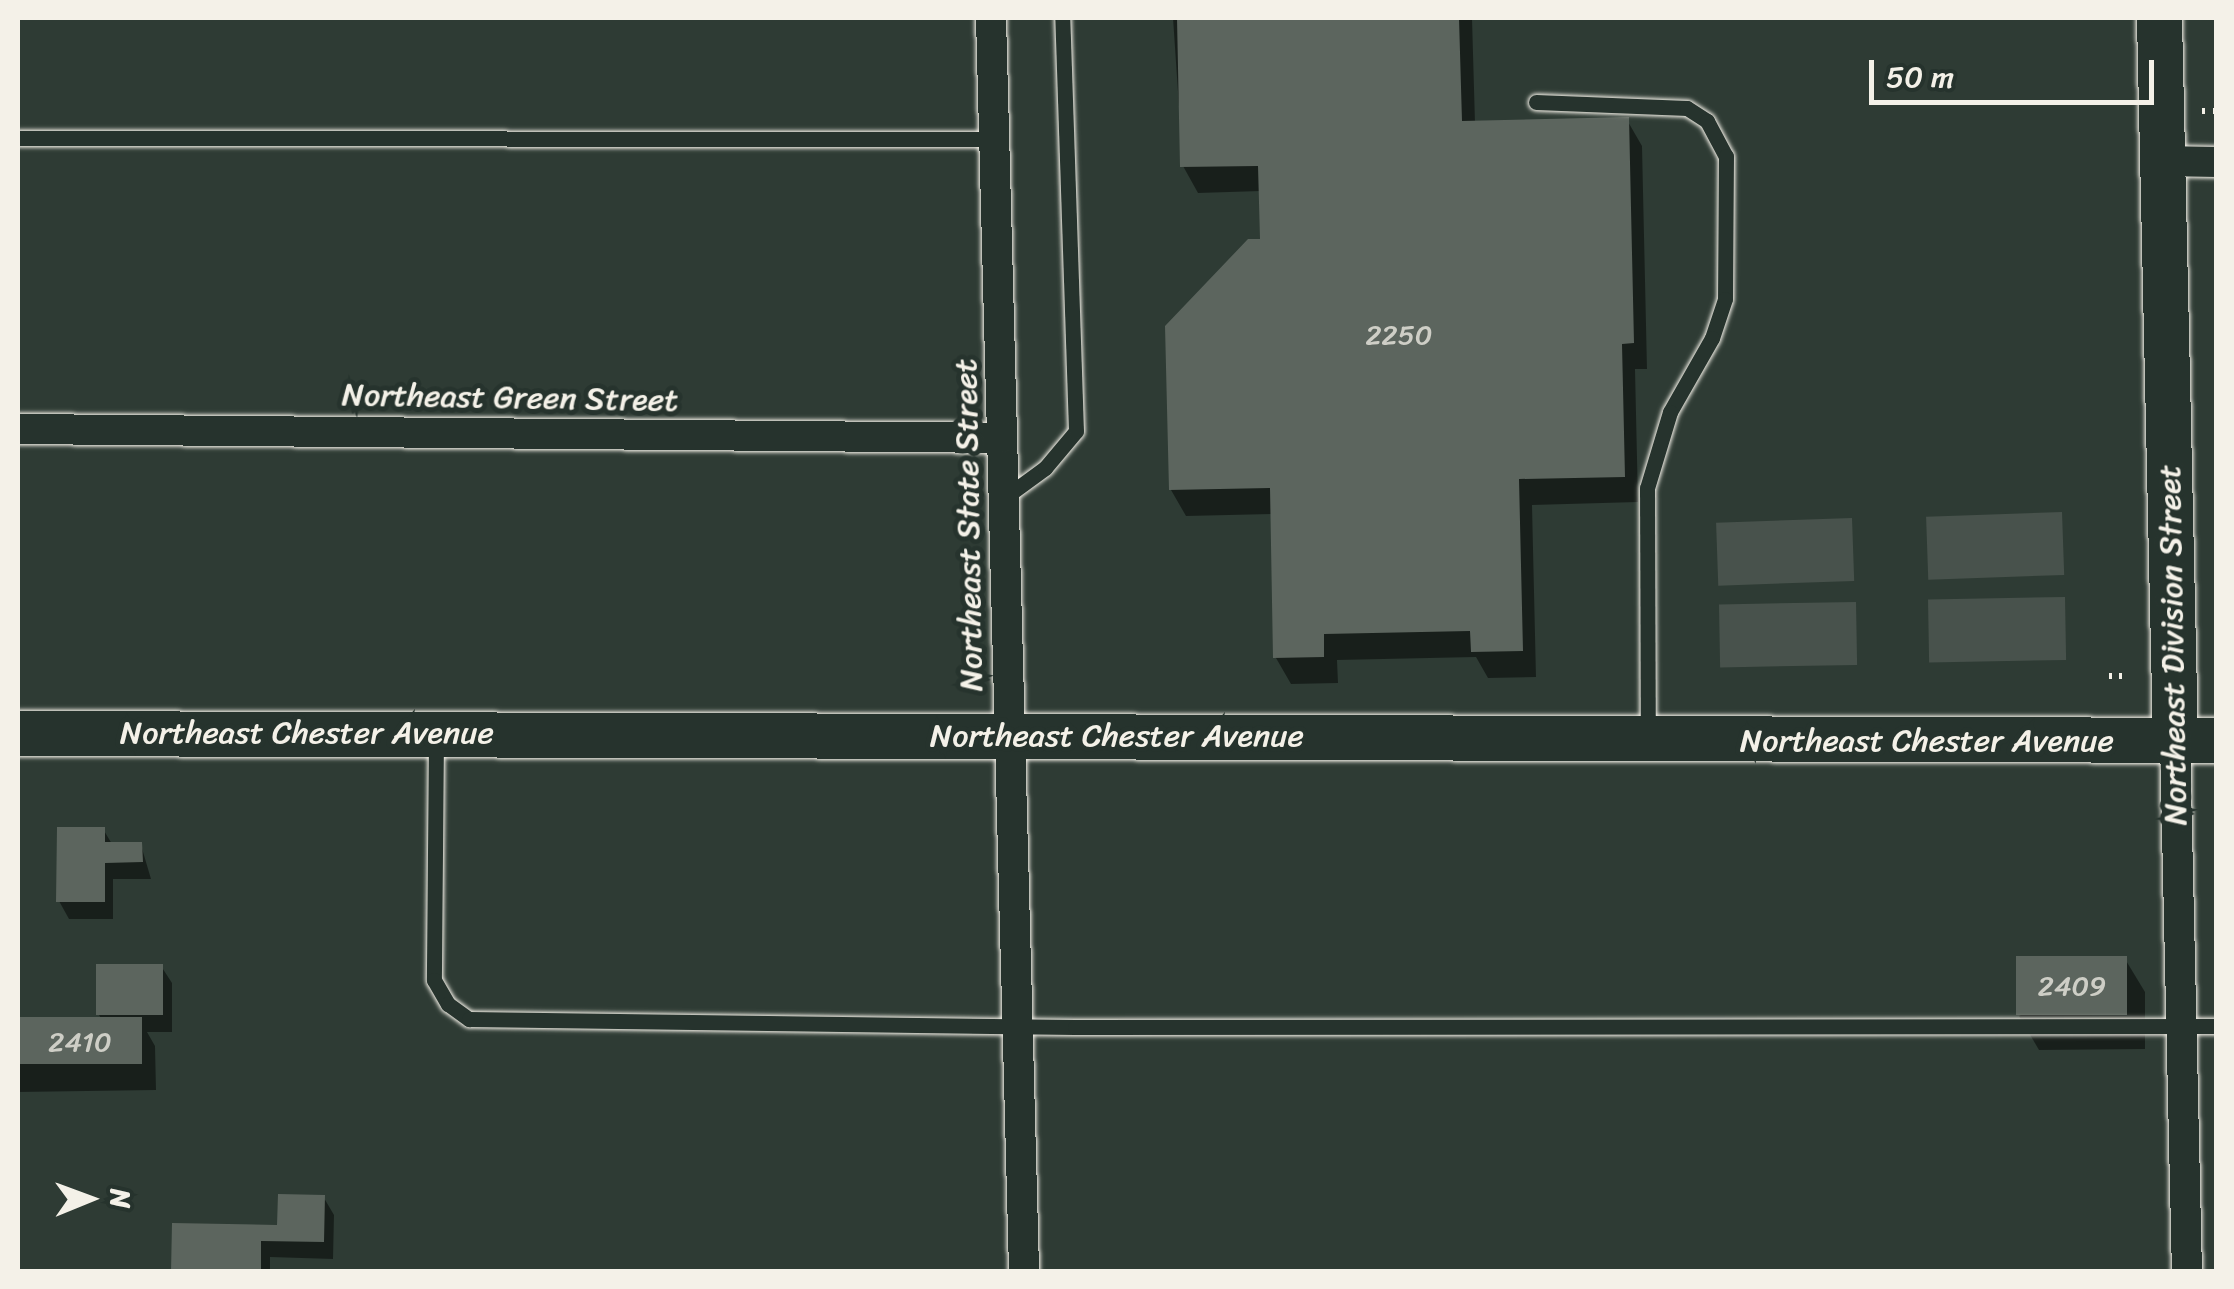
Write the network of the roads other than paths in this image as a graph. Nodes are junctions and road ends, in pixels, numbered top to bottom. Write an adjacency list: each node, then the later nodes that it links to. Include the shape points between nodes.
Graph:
1 (991, 18): 6 (street, Northeast State Street)
2 (1062, 18): 11 (lane, via 1076,432 1045,468)
3 (2159, 18): 7 (street, Northeast Division Street)
4 (1536, 102): 15 (lane, via 1687,108 1707,121 1726,156 1725,299 1712,338 1670,412 1647,488)
5 (18, 138): 6 (lane)
6 (994, 139): 10 (street, Northeast State Street)
7 (2162, 161): 8 (street); 16 (street, Northeast Division Street)
8 (2216, 162)
9 (18, 429): 10 (street, Northeast Green Street)
10 (1002, 438): 11 (street, Northeast State Street)
11 (1004, 498): 14 (street, Northeast State Street)
12 (18, 732): 13 (street, Northeast Chester Avenue)
13 (436, 734): 14 (street, Northeast Chester Avenue); 17 (lane, via 434,980 448,1004 470,1019)
14 (1010, 735): 15 (street, Northeast Chester Avenue); 17 (street, Northeast State Street)
15 (1648, 739): 16 (street, Northeast Chester Avenue)
16 (2196, 741): 18 (street, Northeast Division Street)
17 (1017, 1022): 18 (lane); 20 (street, Northeast State Street)
18 (2181, 1026): 19 (lane); 21 (street, Northeast Division Street)
19 (2216, 1026)
20 (1024, 1272)
21 (2187, 1272)

